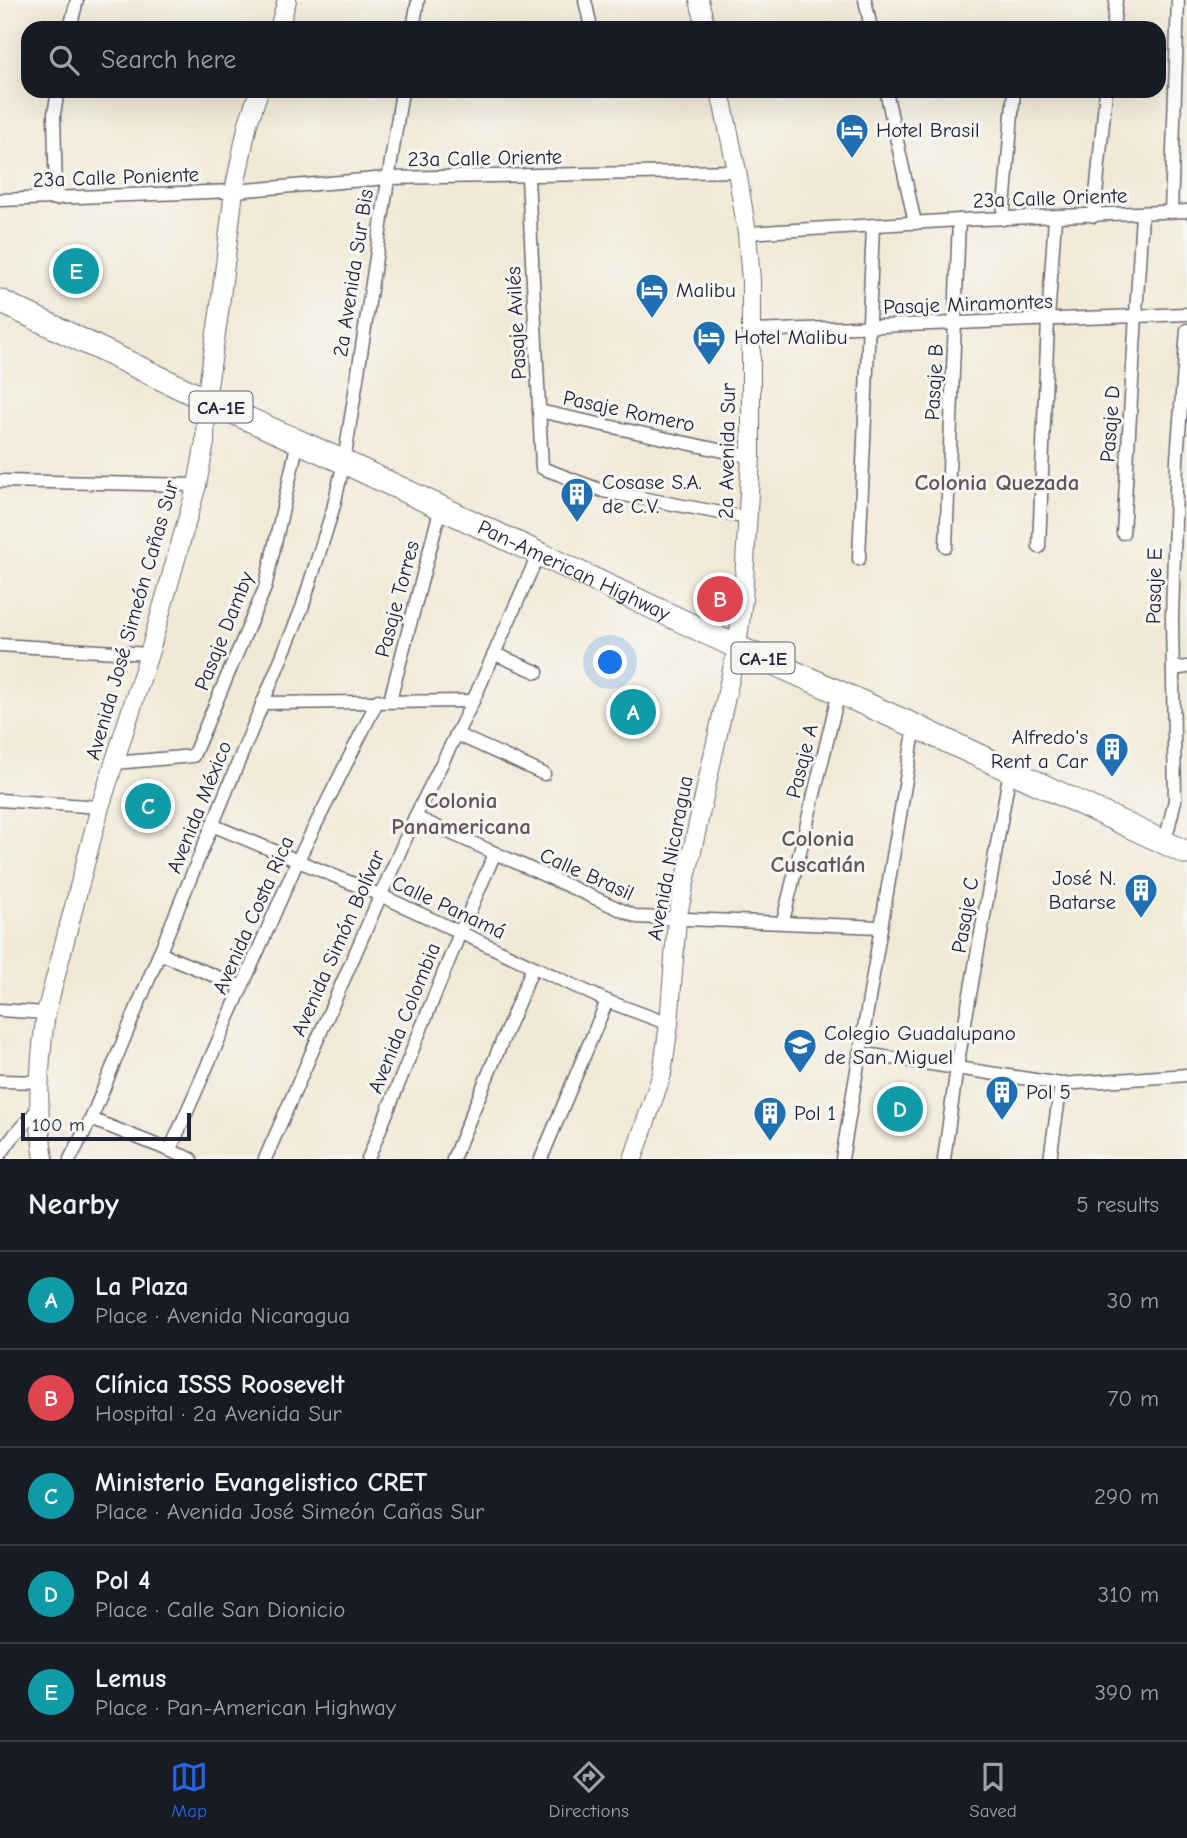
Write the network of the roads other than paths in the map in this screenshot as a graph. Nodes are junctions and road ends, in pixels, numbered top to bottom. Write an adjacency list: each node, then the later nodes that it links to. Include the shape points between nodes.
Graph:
1 (77, 0): 9 (street)
2 (287, 0): 10 (street)
3 (418, 0): 11 (street)
4 (586, 0): 12 (street)
5 (699, 0): 13 (street)
6 (865, 0): 14 (street)
7 (1116, 0): 15 (street)
8 (1178, 0): 30 (street)
9 (72, 21)
10 (281, 21)
11 (414, 21)
12 (590, 21)
13 (704, 21)
14 (870, 21)
15 (1114, 21)
16 (57, 98): 27 (street)
17 (257, 98): 26 (street, Avenida José Simeón Cañas Sur)
18 (401, 98): 25 (street, 2a Avenida Sur Bis)
19 (721, 98): 23 (street, 2a Avenida Sur)
20 (888, 98): 36 (street)
21 (1013, 98): 34 (street)
22 (1106, 98): 32 (street)
23 (737, 172): 24 (street, 23a Calle Oriente); 38 (street, 2a Avenida Sur)
24 (528, 177): 25 (street, 23a Calle Oriente); 48 (street, Pasaje Avilés)
25 (387, 178): 26 (street, 23a Calle Oriente); 51 (street, 2a Avenida Sur Bis)
26 (234, 191): 27 (street, 23a Calle Poniente); 47 (street, Avenida José Simeón Cañas Sur)
27 (56, 199): 28 (street, 23a Calle Poniente)
28 (0, 200)
29 (1187, 211): 30 (street, 23a Calle Oriente)
30 (1171, 212): 31 (street, 23a Calle Oriente)
31 (1142, 214): 32 (street, 23a Calle Oriente); 41 (street, Pasaje D)
32 (1094, 216): 33 (street, 23a Calle Oriente)
33 (1055, 218): 34 (street, 23a Calle Oriente); 42 (street)
34 (1003, 219): 35 (street, 23a Calle Oriente)
35 (959, 220): 36 (street, 23a Calle Oriente); 43 (street, Pasaje B)
36 (915, 223): 37 (street, 23a Calle Oriente)
37 (873, 226): 38 (street, 23a Calle Oriente); 44 (street)
38 (747, 233): 46 (street, 2a Avenida Sur)
39 (0, 301): 47 (highway, Pan-American Highway / CA-1E)
40 (1187, 314): 41 (street, Pasaje Miramontes)
41 (1137, 317): 42 (street, Pasaje Miramontes); 56 (street, Pasaje D)
42 (1048, 320): 43 (street, Pasaje Miramontes); 58 (street)
43 (956, 324): 44 (street, Pasaje Miramontes); 57 (street, Pasaje B)
44 (870, 327): 46 (street, Pasaje Miramontes); 60 (street)
45 (1187, 330): 66 (street, Pasaje E, via 1177,459)
46 (751, 331): 50 (street, 2a Avenida Sur)
47 (206, 400): 49 (highway, Pan-American Highway / CA-1E); 53 (street, Avenida José Simeón Cañas Sur)
48 (539, 411): 50 (street, Pasaje Romero); 55 (street, Pasaje Avilés, via 542,468 603,491)
49 (298, 441): 51 (highway, Pan-American Highway / CA-1E); 74 (street, Pasaje Damby, via 265,588 193,756)
50 (751, 457): 55 (street, 2a Avenida Sur)
51 (344, 462): 54 (highway, Pan-American Highway / CA-1E); 71 (street, Avenida México, via 302,608)
52 (0, 481): 53 (street)
53 (197, 485): 63 (street, Avenida José Simeón Cañas Sur)
54 (441, 507): 59 (highway, Pan-American Highway / CA-1E); 69 (street, Pasaje Torres)
55 (748, 518): 62 (street, 2a Avenida Sur)
56 (1122, 533)
57 (946, 546)
58 (1039, 547)
59 (539, 553): 62 (highway, Pan-American Highway / CA-1E); 64 (street, Avenida Simón Bolívar)
60 (859, 559)
61 (0, 645): 63 (street)
62 (737, 647): 68 (highway, Pan-American Highway / CA-1E); 86 (street, Avenida Nicaragua)
63 (149, 654): 74 (street, Avenida José Simeón Cañas Sur)
64 (495, 654): 67 (street); 70 (street, Avenida Simón Bolívar)
65 (1187, 667): 66 (street)
66 (1173, 669): 81 (street, Pasaje E, via 1175,800)
67 (537, 672)
68 (839, 692): 72 (highway, Pan-American Highway / CA-1E); 87 (street, Pasaje A)
69 (384, 700): 70 (street); 71 (street); 84 (street, Avenida Costa Rica)
70 (473, 701): 73 (street, Avenida Simón Bolívar)
71 (262, 703): 80 (street, Avenida México)
72 (915, 726): 75 (highway, Pan-American Highway / CA-1E); 88 (street)
73 (456, 734): 76 (street); 79 (street, Avenida Simón Bolívar)
74 (115, 762): 78 (street, Avenida José Simeón Cañas Sur)
75 (1010, 771): 81 (highway, Pan-American Highway / CA-1E); 98 (street, Pasaje C)
76 (544, 774)
77 (0, 800): 78 (street)
78 (100, 807): 95 (street, Avenida José Simeón Cañas Sur)
79 (415, 817): 82 (street, Calle Brasil); 85 (street, Avenida Simón Bolívar)
80 (212, 825): 84 (street, Calle Panamá); 90 (street, Avenida México)
81 (1165, 842): 83 (highway, Pan-American Highway / CA-1E)
82 (495, 853): 86 (street, Calle Brasil, via 637,917); 89 (street, Avenida Colombia)
83 (1187, 853)
84 (298, 860): 85 (street, Calle Panamá); 92 (street, Avenida Costa Rica)
85 (380, 895): 89 (street, Calle Panamá); 110 (street, Avenida Simón Bolívar)
86 (677, 919): 87 (street, Calle Brasil); 96 (street, Avenida Nicaragua)
87 (783, 921): 88 (street, Calle Brasil)
88 (880, 927): 97 (street)
89 (460, 933): 91 (street, Calle Panamá); 111 (street, Avenida Colombia)
90 (159, 953): 92 (street); 104 (street, Avenida México)
91 (533, 967): 93 (street, Calle Panamá); 112 (street)
92 (242, 987): 105 (street, Avenida Costa Rica)
93 (607, 1002): 96 (street, Calle Panamá); 113 (street)
94 (0, 1010): 95 (street)
95 (46, 1013): 101 (street, Avenida José Simeón Cañas Sur)
96 (669, 1024): 114 (street, Avenida Nicaragua, via 662,1074)
97 (859, 1053): 98 (street); 115 (street)
98 (957, 1067): 102 (street); 116 (street, Pasaje C)
99 (1187, 1075): 102 (street)
100 (0, 1081): 101 (street)
101 (41, 1082): 103 (street, Avenida José Simeón Cañas Sur)
102 (1061, 1084): 117 (street)
103 (39, 1108): 106 (street); 107 (street, Avenida José Simeón Cañas Sur)
104 (91, 1119): 105 (street); 108 (street, Avenida México)
105 (170, 1150): 109 (street)
106 (0, 1155)
107 (42, 1156)
108 (70, 1159)
109 (191, 1159)
110 (265, 1159)
111 (368, 1159)
112 (453, 1159)
113 (541, 1159)
114 (633, 1159)
115 (842, 1159)
116 (944, 1159)
117 (1050, 1159)

